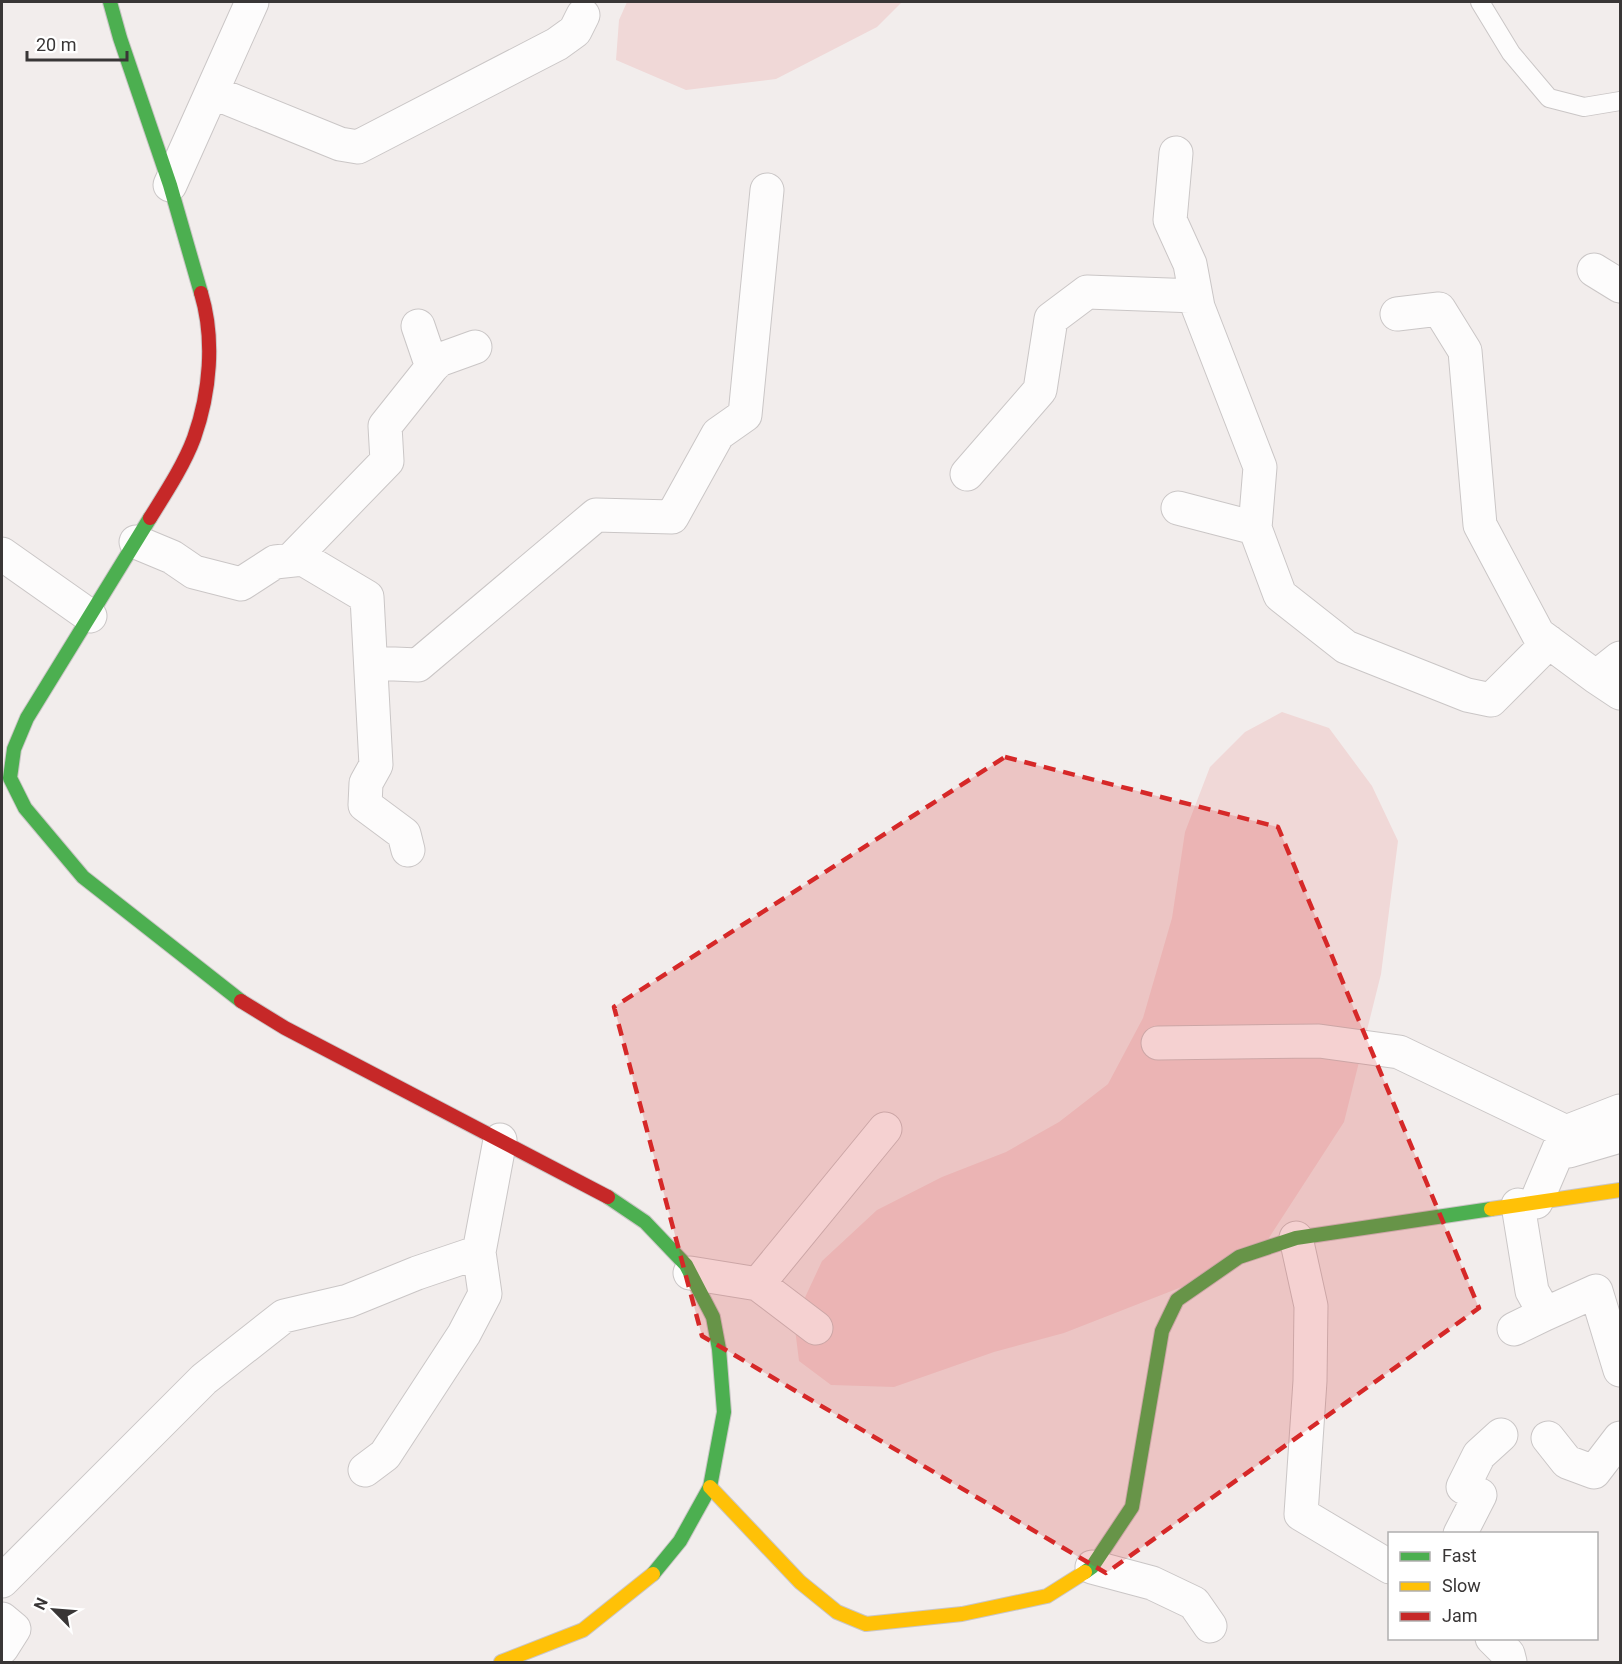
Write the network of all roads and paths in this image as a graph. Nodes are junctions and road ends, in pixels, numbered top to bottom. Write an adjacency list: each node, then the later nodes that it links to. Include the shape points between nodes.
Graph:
1 (110, 2): 8 (street)
2 (252, 2): 5 (street)
3 (1480, 2): 6 (lane, via 1511,53 1549,98 1584,107)
4 (583, 15): 5 (street, via 575,31 557,44 358,147 340,144)
5 (212, 92): 8 (street)
6 (1620, 101)
7 (1176, 153): 10 (street, via 1170,219 1191,264)
8 (170, 185): 18 (street, via 204,302 210,372 194,438)
9 (766, 190): 23 (street, via 745,415 718,435 672,517 596,515 418,665)
10 (1196, 296): 15 (street, via 1087,292 1051,319 1040,390); 17 (street, via 1260,467)
11 (1397, 314): 22 (street, via 1438,309 1465,351 1480,525 1538,634)
12 (418, 326): 14 (street)
13 (475, 347): 14 (street, via 439,360)
14 (432, 367): 20 (street, via 385,426 387,461)
15 (967, 474)
16 (1178, 508): 17 (street)
17 (1255, 528): 22 (street, via 1280,595 1299,610 1346,647 1467,695 1491,700)
18 (136, 542): 20 (street, via 172,556 194,572 241,584 275,562); 21 (street)
19 (2, 554): 21 (street)
20 (291, 560): 23 (street, via 303,559 367,597)
21 (90, 616): 25 (street)
22 (1549, 642): 24 (street)
23 (371, 663): 27 (street, via 376,765 366,783 365,805 404,834)
24 (1612, 676)
25 (27, 718): 26 (lane); 32 (street, via 14,749 10,778 25,808 83,877 233,996 285,1028)
26 (2, 748)
27 (408, 850)
28 (1158, 1043): 33 (street, via 1319,1041 1399,1052)
29 (1620, 1111): 33 (street)
30 (885, 1129): 39 (street)
31 (1620, 1136): 33 (street)
32 (500, 1140): 37 (street); 38 (street, via 605,1195 645,1222)
33 (1561, 1144): 35 (street)
34 (1620, 1190): 35 (street)
35 (1527, 1204): 36 (street); 40 (street, via 1532,1291)
36 (1296, 1238): 50 (street, via 1311,1306 1301,1514); 51 (street, via 1239,1257 1177,1300 1162,1331 1132,1507)
37 (479, 1252): 47 (street, via 485,1294 464,1334 385,1455); 52 (street, via 348,1301 284,1316 204,1379)
38 (690, 1273): 39 (street); 48 (street, via 714,1317 719,1349 724,1412)
39 (758, 1284): 41 (street)
40 (1545, 1314): 42 (street); 43 (street, via 1596,1291)
41 (816, 1328)
42 (1514, 1329)
43 (1620, 1370)
44 (1501, 1435): 49 (street, via 1479,1455 1463,1486 1480,1495)
45 (1548, 1438): 46 (street, via 1567,1462 1594,1472)
46 (1620, 1438)
47 (365, 1470)
48 (710, 1487): 51 (street, via 800,1582 837,1612 866,1624 962,1614 1047,1596); 57 (street, via 680,1541 649,1579 583,1630)
49 (1461, 1532)
50 (1388, 1566)
51 (1092, 1567): 54 (street, via 1152,1583 1194,1603)
52 (2, 1581)
53 (2, 1619): 56 (street, via 14,1629)
54 (1210, 1626)
55 (1494, 1640): 58 (street, via 1508,1654)
56 (2, 1648)
57 (501, 1662)
58 (1510, 1662)

